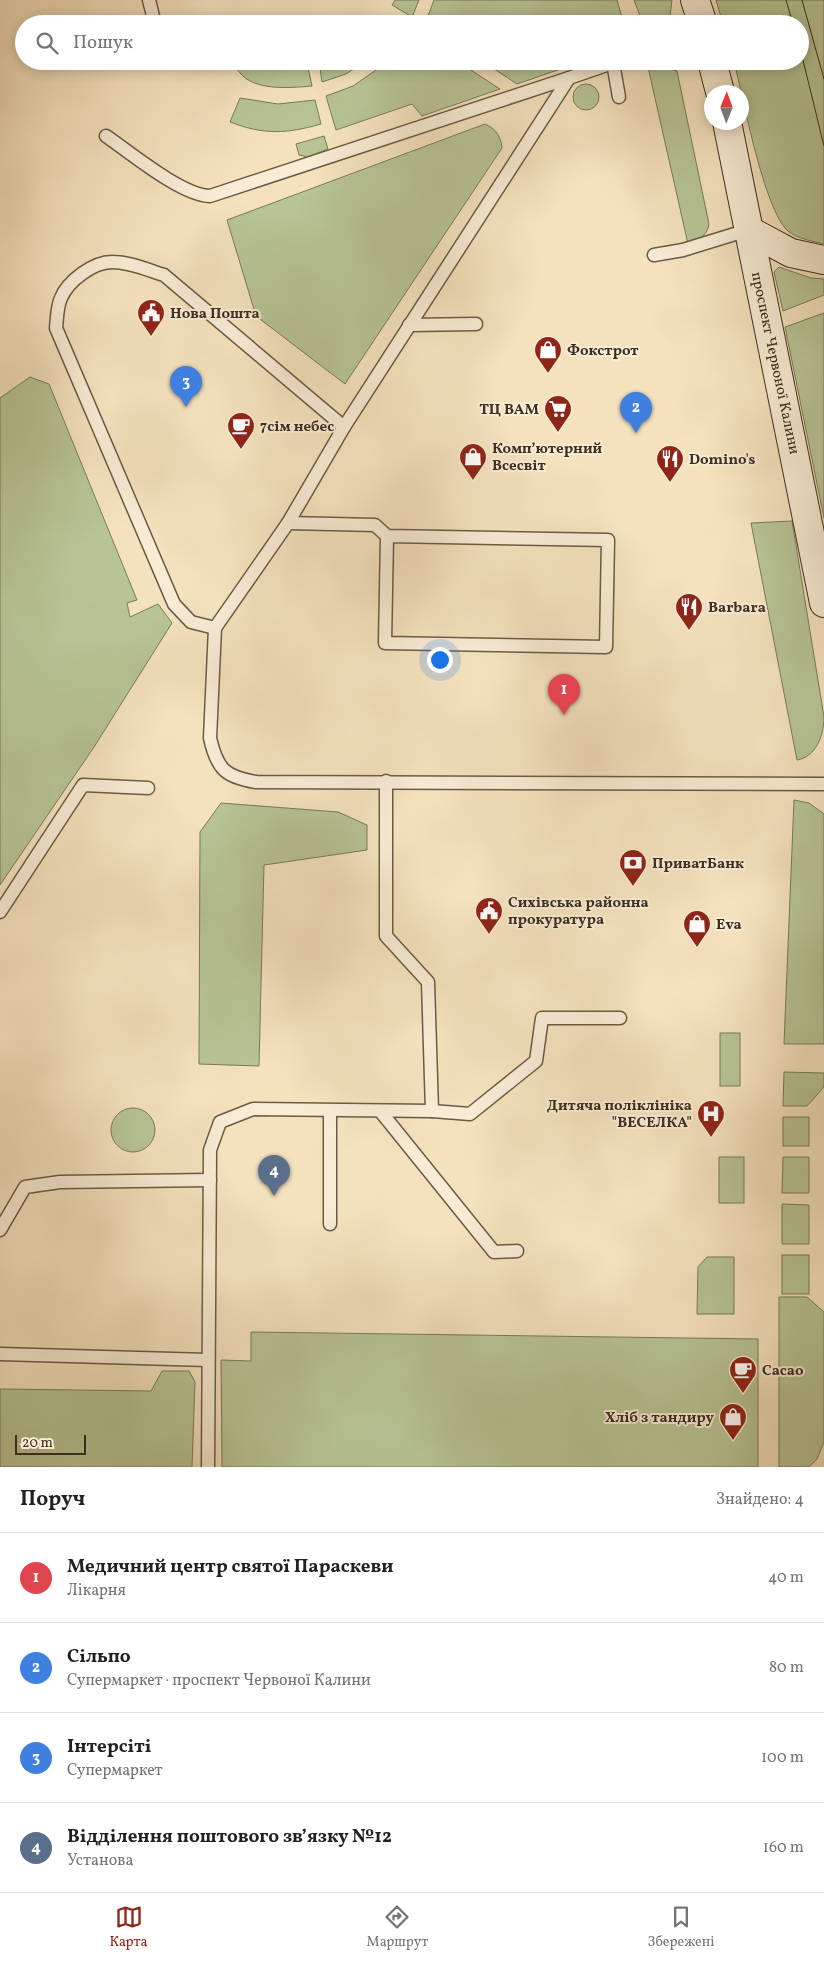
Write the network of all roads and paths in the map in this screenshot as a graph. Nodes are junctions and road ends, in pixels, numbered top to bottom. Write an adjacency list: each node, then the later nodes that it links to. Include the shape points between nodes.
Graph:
1 (149, 0): 3 (lane)
2 (696, 0): 4 (main road)
3 (153, 15)
4 (700, 15)
5 (592, 70): 8 (lane)
6 (617, 70): 10 (lane)
7 (714, 70): 9 (main road)
8 (569, 78): 12 (lane, via 210,196 201,196 179,185); 17 (lane)
9 (718, 85)
10 (619, 98)
11 (729, 130): 13 (main road, проспект Червоної Калини)
12 (106, 136)
13 (748, 230): 14 (lane, via 684,250); 15 (main road, via 791,253); 21 (main road, проспект Червоної Калини)
14 (654, 254)
15 (824, 260)
16 (476, 324): 17 (lane)
17 (409, 325): 18 (lane)
18 (344, 427): 19 (lane); 22 (lane, via 164,276 130,264 111,262 93,267 71,282 60,299 56,328 174,604 191,622)
19 (288, 523): 20 (lane, via 375,525); 22 (lane)
20 (387, 536): 20 (lane, via 385,644 606,647 608,540)
21 (824, 603)
22 (215, 628): 23 (lane, via 210,738 216,762 222,769 236,778 256,782)
23 (386, 781): 24 (lane); 29 (lane, via 386,936 428,982)
24 (824, 784)
25 (148, 788): 26 (lane, via 82,785)
26 (0, 912)
27 (620, 1018): 29 (lane, via 542,1018 536,1061 470,1114)
28 (330, 1111): 30 (lane); 31 (lane, via 252,1110 220,1122 210,1150); 32 (lane)
29 (432, 1111): 30 (lane)
30 (381, 1112): 34 (lane, via 494,1252)
31 (210, 1180): 33 (lane, via 60,1182 25,1187); 36 (lane)
32 (330, 1224)
33 (0, 1230)
34 (517, 1251)
35 (0, 1354): 36 (lane)
36 (208, 1360): 37 (lane)
37 (208, 1467)

